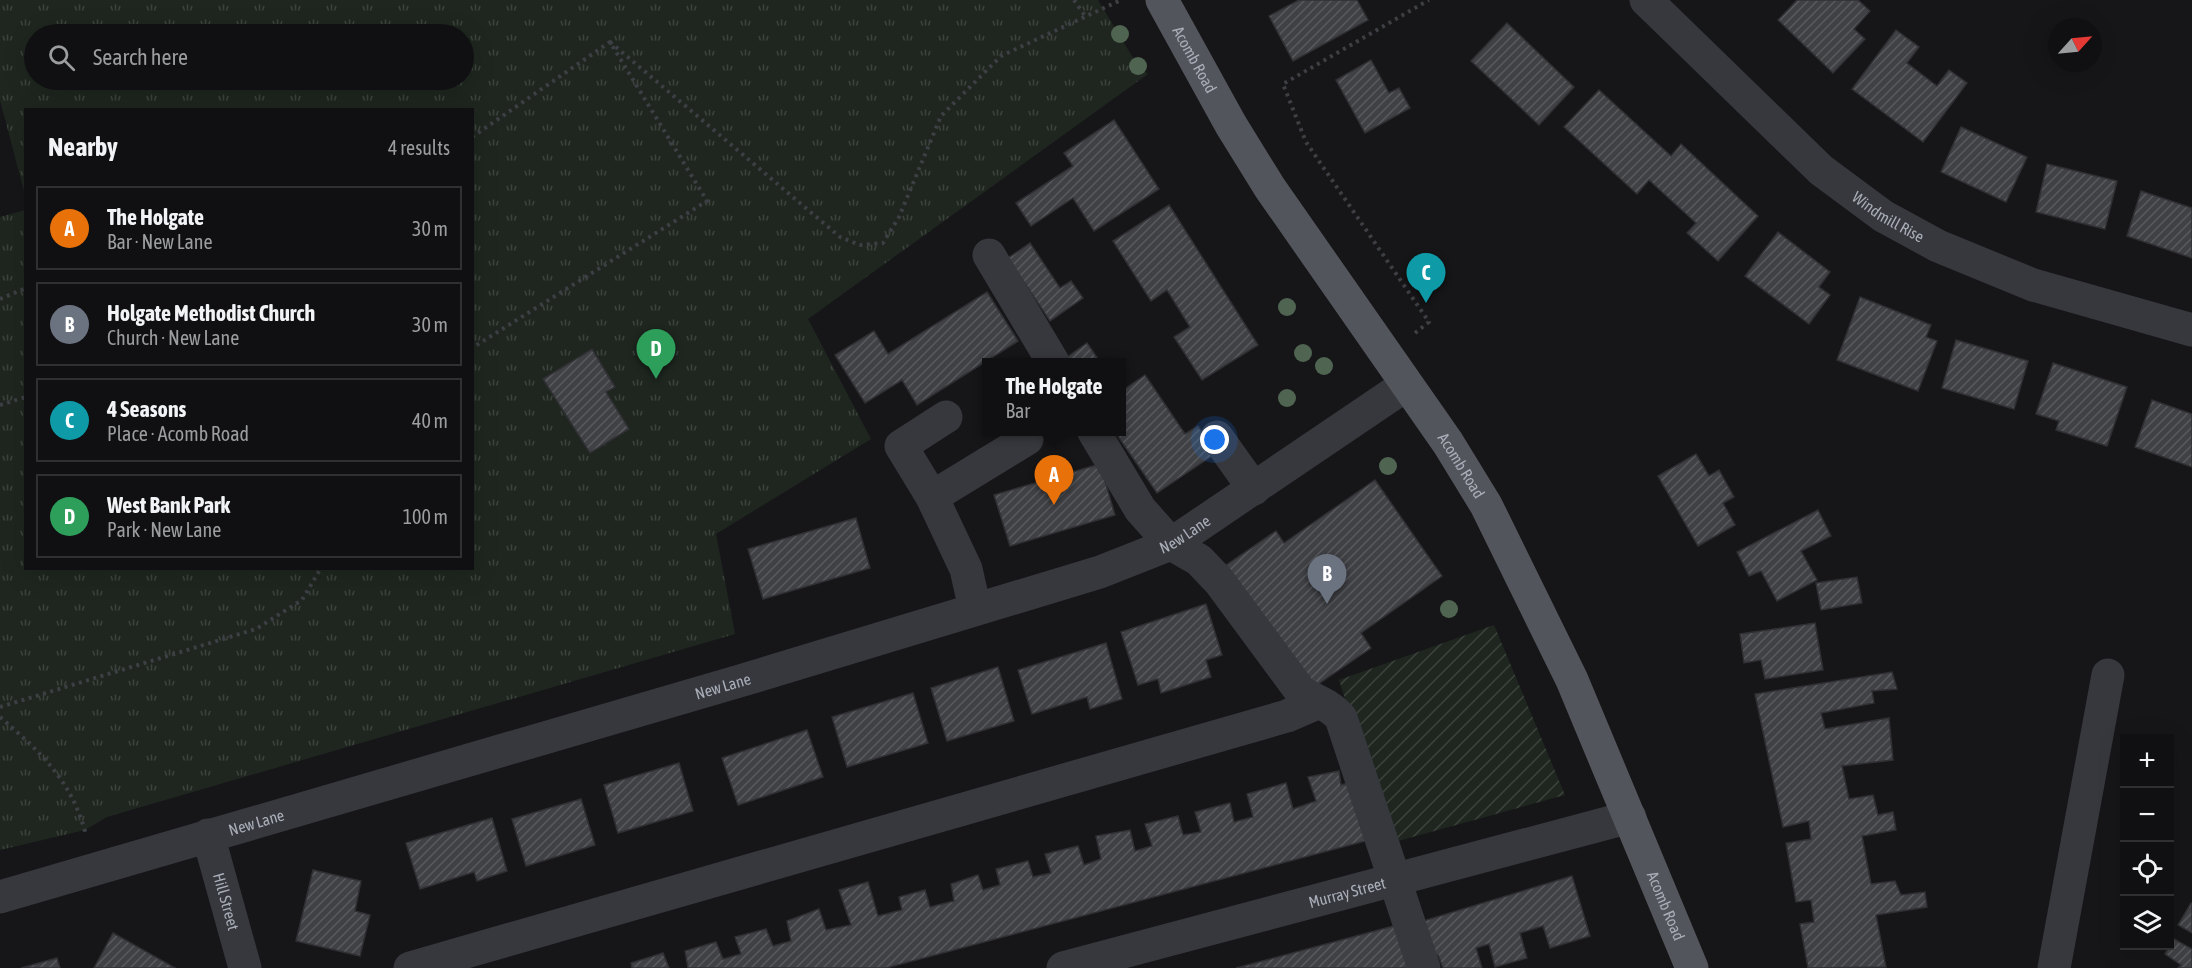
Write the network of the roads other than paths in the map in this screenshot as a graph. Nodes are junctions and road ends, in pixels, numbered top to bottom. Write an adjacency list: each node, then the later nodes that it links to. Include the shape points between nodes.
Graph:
1 (1162, 0): 6 (main road, Acomb Road, via 1270,188)
2 (1646, 0): 4 (street, Windmill Rise, via 1821,170 1883,216 1938,246 2033,285)
3 (989, 255): 5 (street)
4 (2192, 330)
5 (1050, 358)
6 (1406, 385): 11 (street, New Lane); 17 (main road, Acomb Road, via 1486,505 1572,680)
7 (946, 417): 12 (street, via 902,446)
8 (1096, 436): 13 (street, via 1140,509)
9 (1217, 437): 11 (street)
10 (1027, 439): 12 (street)
11 (1254, 489): 13 (street, New Lane)
12 (932, 497): 14 (street, via 966,569)
13 (1171, 544): 14 (street, New Lane, via 1100,572); 16 (street, via 1199,560 1219,581 1301,692)
14 (975, 609): 18 (street, New Lane)
15 (2108, 675): 26 (street)
16 (1317, 703): 19 (street, via 1334,709 1341,718); 22 (street, via 1287,716)
17 (1630, 817): 19 (street, Murray Street); 25 (main road, Acomb Road)
18 (208, 835): 20 (street, New Lane); 21 (street, Hill Street)
19 (1395, 879): 23 (street, Murray Street); 24 (street)
20 (0, 897)
21 (245, 968)
22 (410, 968)
23 (1063, 968)
24 (1424, 968)
25 (1692, 968)
26 (2054, 968)

